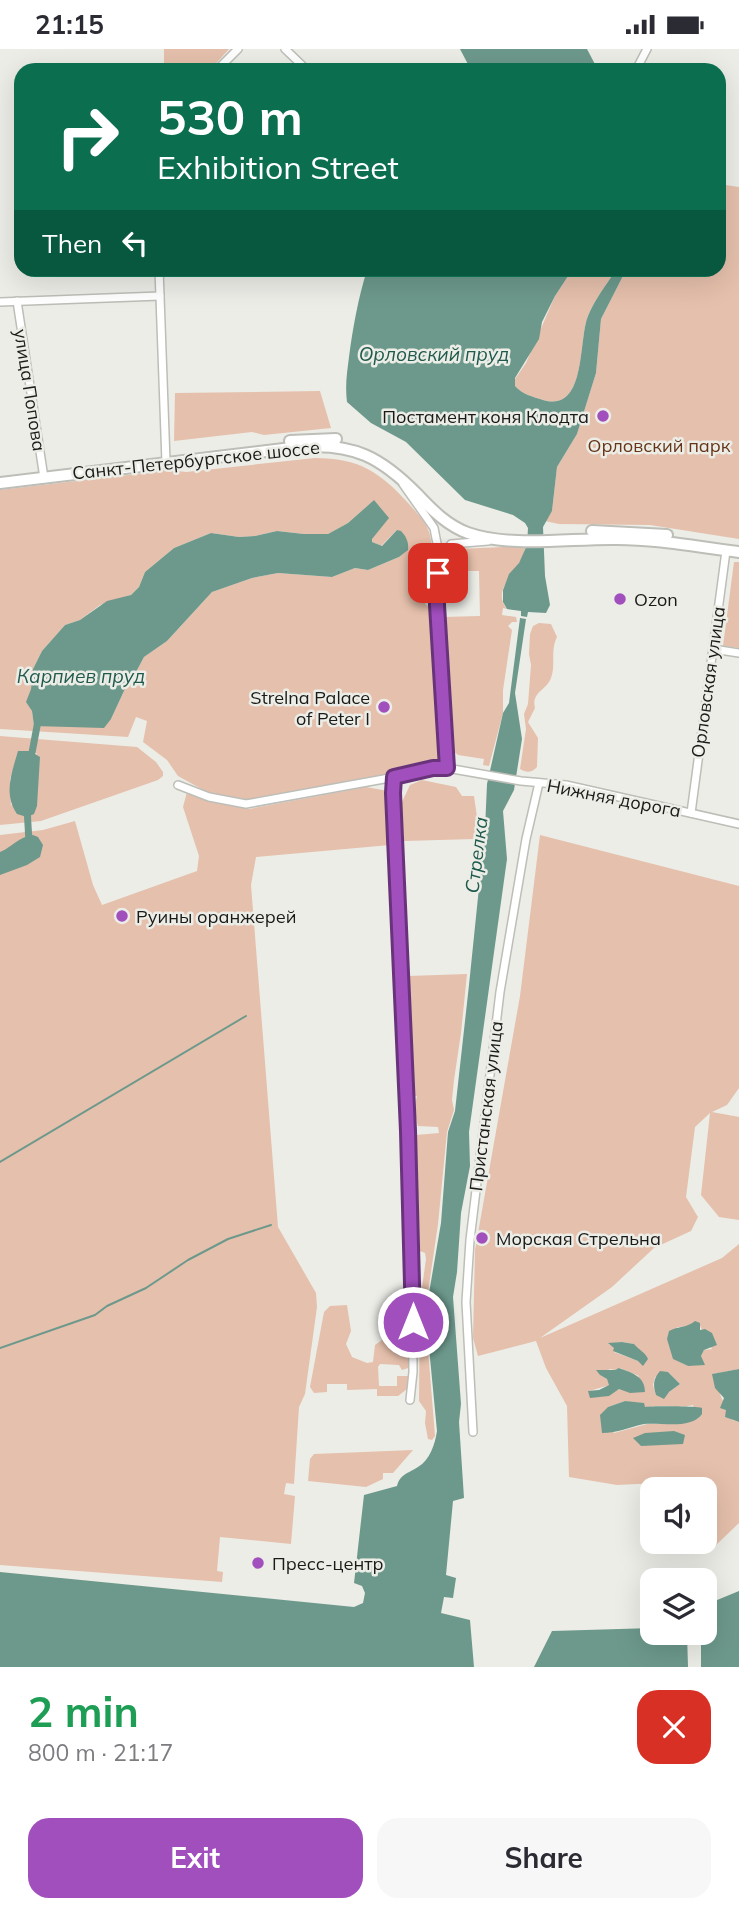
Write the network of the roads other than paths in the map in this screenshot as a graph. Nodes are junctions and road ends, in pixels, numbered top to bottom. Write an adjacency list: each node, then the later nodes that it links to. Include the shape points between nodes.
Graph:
1 (238, 49): 3 (street)
2 (285, 49): 4 (street)
3 (224, 63)
4 (300, 63)
5 (159, 277): 6 (street)
6 (160, 296): 7 (street); 9 (street)
7 (17, 301): 8 (street); 10 (street, улица Попова)
8 (0, 302)
9 (166, 459): 10 (main road, Санкт-Петербургское шоссе); 12 (main road, Санкт-Петербургское шоссе, via 327,445 363,453); 15 (main road, Санкт-Петербургское шоссе, via 309,438 343,440 392,462 457,521)
10 (43, 474): 11 (main road, Санкт-Петербургское шоссе); 13 (main road, Санкт-Петербургское шоссе)
11 (0, 476)
12 (401, 478): 16 (main road, Санкт-Петербургское шоссе, via 455,527); 20 (street, via 434,528)
13 (0, 483)
14 (550, 536): 15 (main road, Санкт-Петербургское шоссе); 17 (main road, Санкт-Петербургское шоссе, via 640,532); 18 (main road, Санкт-Петербургское шоссе, via 649,540)
15 (518, 537): 16 (main road, Санкт-Петербургское шоссе)
16 (495, 540): 20 (street, via 451,544)
17 (739, 545)
18 (726, 551): 19 (main road, Санкт-Петербургское шоссе); 21 (street, Орловская улица)
19 (739, 552)
20 (440, 560): 23 (street, via 437,605)
21 (713, 649): 22 (street); 27 (street, Орловская улица)
22 (739, 653)
23 (447, 768): 24 (street, Нижняя дорога); 25 (street, Нижняя дорога)
24 (394, 777): 26 (street, Нижняя дорога, via 246,804); 29 (street, via 412,1241)
25 (539, 783): 27 (street, Нижняя дорога); 30 (street, Пристанская улица, via 500,992 470,1240 466,1302)
26 (178, 785)
27 (691, 813): 28 (street, Нижняя дорога)
28 (739, 824)
29 (410, 1400)
30 (473, 1432)

